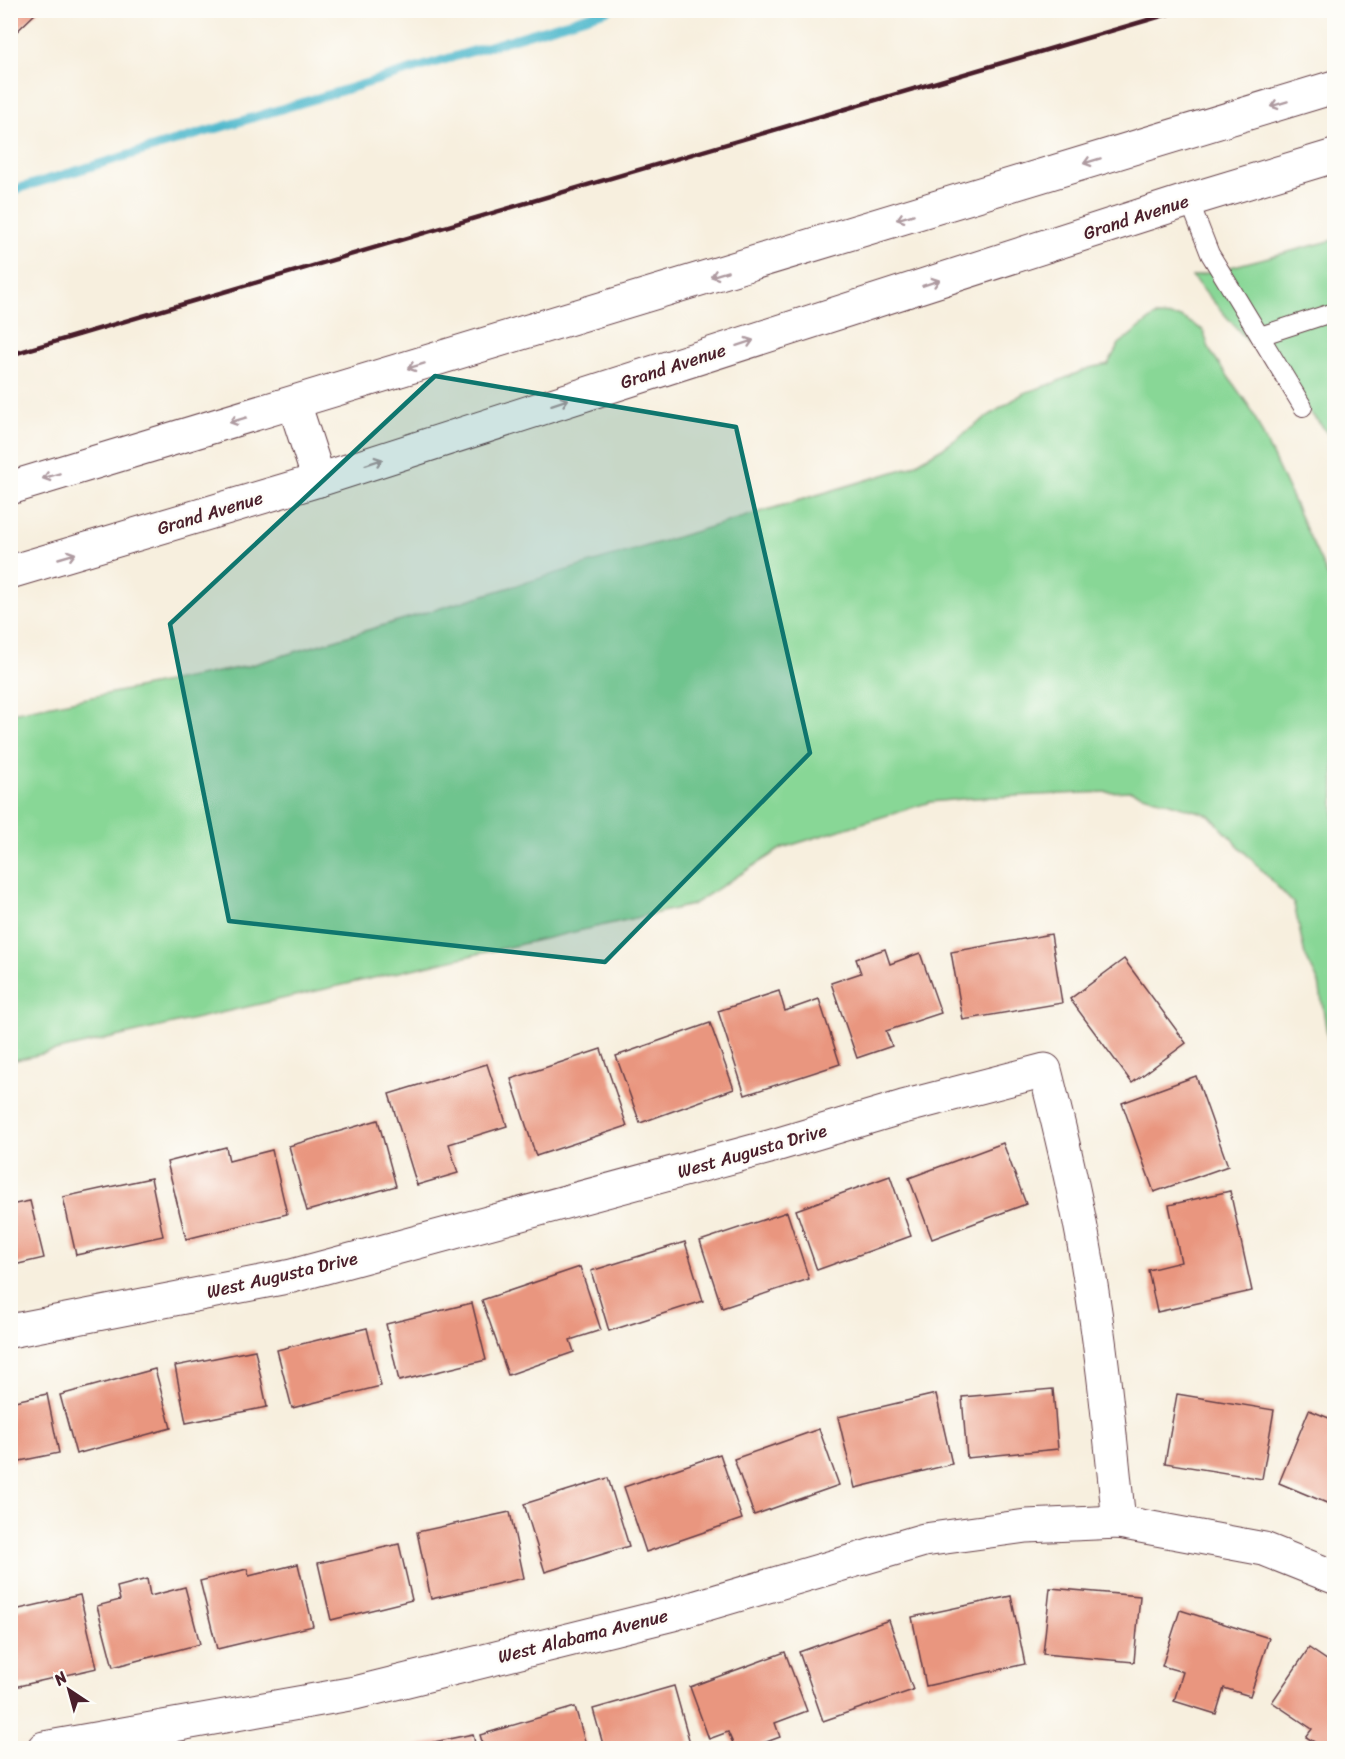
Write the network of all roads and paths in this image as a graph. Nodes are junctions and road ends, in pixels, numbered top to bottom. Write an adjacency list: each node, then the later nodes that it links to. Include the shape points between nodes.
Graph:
1 (1335, 87): 6 (main road, one-way to 6)
2 (1335, 156): 3 (main road, Grand Avenue)
3 (1189, 200): 5 (lane, via 1210,254); 8 (main road, Grand Avenue, one-way to 3)
4 (1335, 312): 5 (lane)
5 (1260, 336): 7 (lane)
6 (294, 403): 8 (main road); 9 (main road, one-way to 9)
7 (1303, 407)
8 (319, 480): 10 (main road, Grand Avenue, one-way to 8)
9 (10, 488)
10 (10, 572)
11 (10, 1331): 12 (main road, West Augusta Drive, via 292,1276 1045,1070 1068,1160 1087,1261)
12 (1119, 1522): 13 (main road, West Alabama Avenue, via 1264,1549); 14 (main road, West Alabama Avenue, via 1026,1526 924,1540 673,1614 355,1693)
13 (1335, 1577)
14 (44, 1749)

